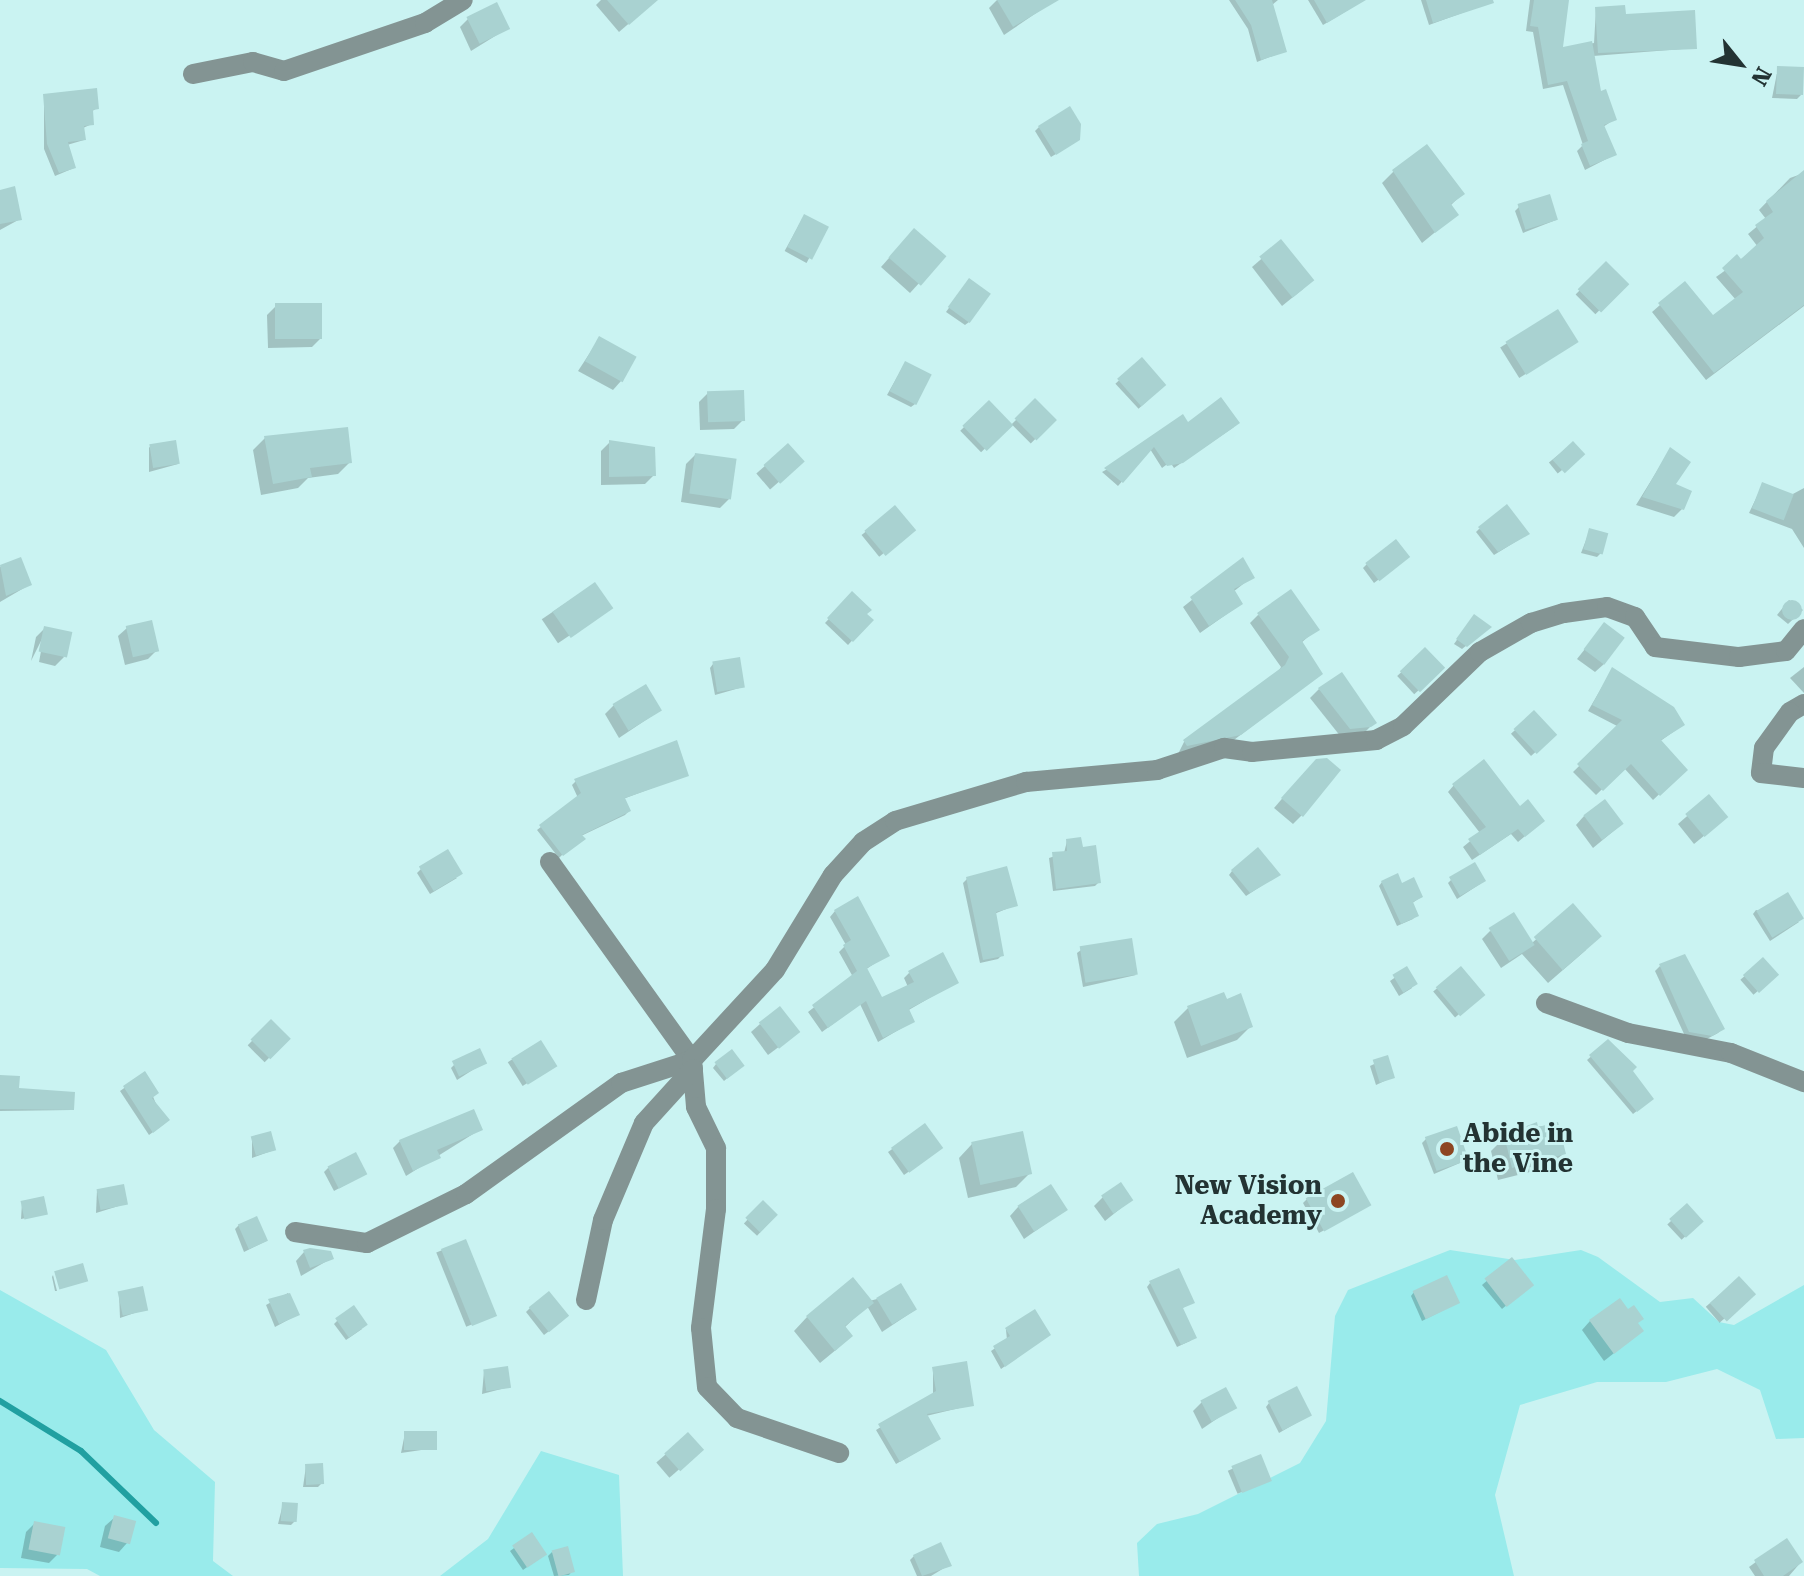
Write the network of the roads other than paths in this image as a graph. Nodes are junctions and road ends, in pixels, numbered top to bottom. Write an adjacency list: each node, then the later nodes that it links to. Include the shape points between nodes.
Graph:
1 (463, 0): 2 (street, via 425,23 284,71 253,62)
2 (193, 74)
3 (1804, 629): 8 (street, via 1786,651 1739,657 1655,647 1635,617 1607,607 1564,613 1531,623 1480,652 1403,726 1376,740 1252,752 1224,748 1157,770 1026,782 895,821 863,842 833,875 775,970)
4 (1804, 704): 5 (street, via 1790,712 1764,748 1761,773)
5 (1804, 778)
6 (550, 862): 8 (street)
7 (1546, 1003): 9 (street, via 1628,1033 1731,1053)
8 (693, 1065): 10 (street, via 621,1083 457,1200 367,1243); 11 (street, via 644,1123 603,1220); 12 (street, via 696,1107 716,1148 716,1209 701,1328 707,1387 737,1418)
9 (1804, 1082)
10 (295, 1232)
11 (586, 1300)
12 (839, 1453)

